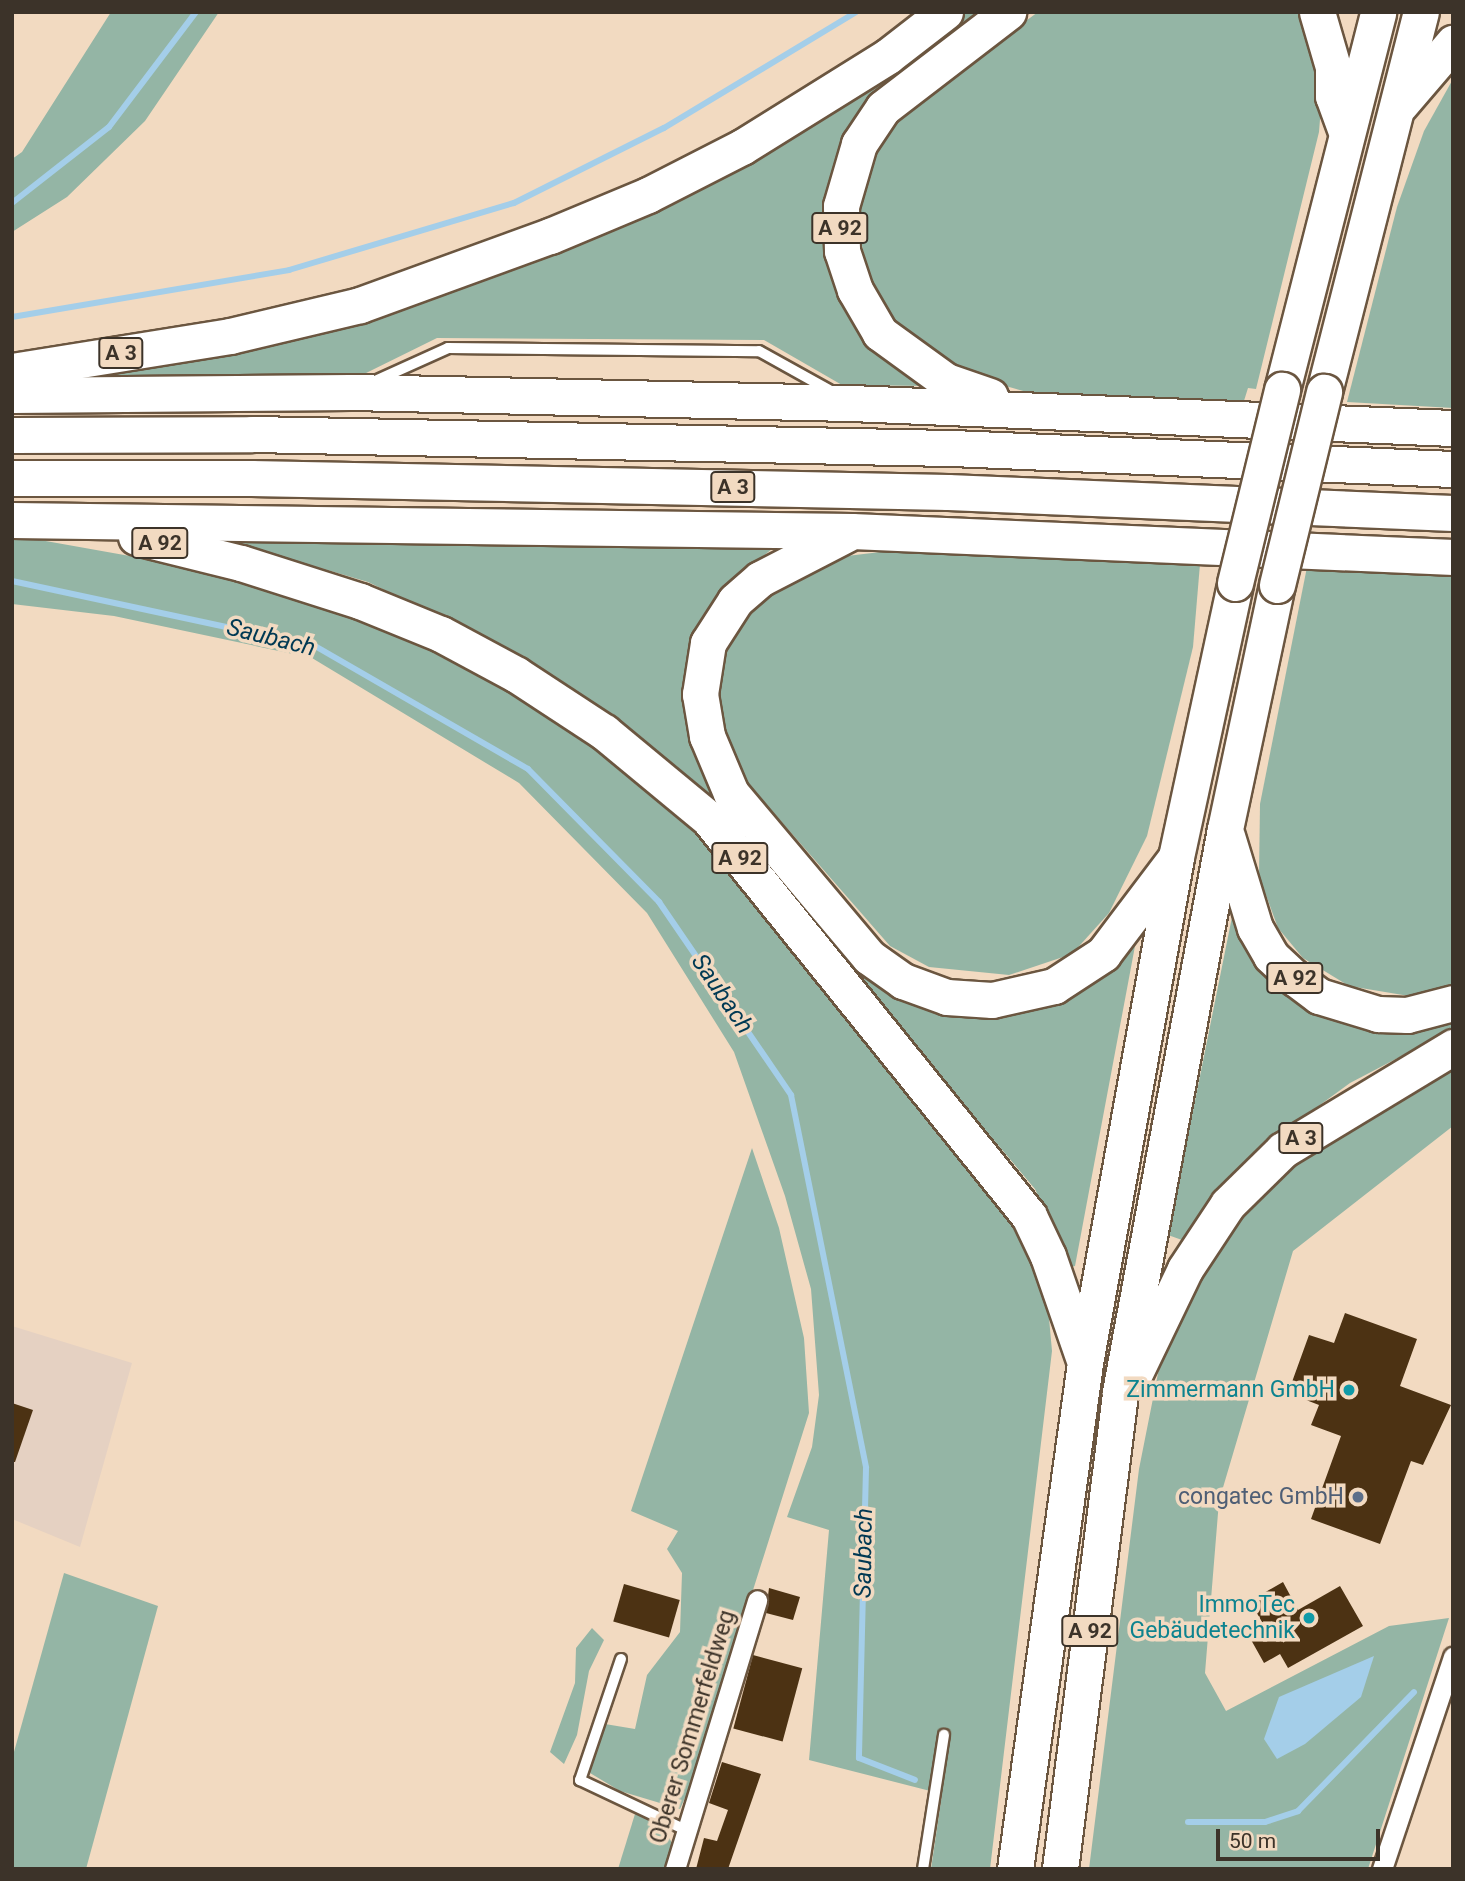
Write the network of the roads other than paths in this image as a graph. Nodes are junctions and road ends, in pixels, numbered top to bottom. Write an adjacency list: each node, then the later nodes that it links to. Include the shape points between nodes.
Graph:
1 (945, 12): 9 (highway, A 3, via 888,56 742,147 648,195 550,236 360,305 230,336)
2 (1008, 12): 13 (highway, A 92, via 898,93 872,122 844,187 842,251 864,310 896,348 946,381)
3 (1317, 12): 8 (highway, via 1333,67 1333,96)
4 (1378, 12): 8 (highway, A 92)
5 (1421, 12): 7 (highway, A 92)
6 (1453, 43): 7 (highway)
7 (1393, 113): 23 (highway, A 92, bridge, via 1278,585)
8 (1345, 129): 24 (highway, A 92, bridge, via 1235,583)
9 (12, 370)
10 (350, 392): 11 (highway, A 3); 12 (highway, A 3); 12 (lane, via 448,348 759,351)
11 (12, 396)
12 (850, 402): 13 (highway, A 3)
13 (1034, 409): 14 (highway, A 3)
14 (1453, 428)
15 (12, 435): 16 (highway, A 3, via 252,434 952,448)
16 (1453, 469)
17 (12, 478): 18 (highway, A 3, via 290,478 907,491)
18 (1453, 513)
19 (12, 520): 20 (highway, A 3)
20 (78, 523): 21 (highway, A 3); 27 (highway, A 92, via 242,563 360,601 440,634 517,675 636,757 708,818 1002,1178 1029,1216 1048,1256)
21 (852, 531): 22 (highway, A 3); 24 (highway, A 3, via 771,572 735,601 708,643 700,694 707,736 731,793 869,957 902,981 947,997 992,1000 1055,986 1103,954)
22 (1453, 556)
23 (1225, 829): 25 (highway, A 92, via 1255,928 1270,956 1295,978 1320,996 1378,1014 1406,1015); 28 (highway, A 92)
24 (1176, 857): 27 (highway, A 92)
25 (1453, 1003)
26 (1453, 1047): 28 (highway, A 3, via 1283,1150 1228,1204 1185,1269 1144,1361)
27 (1085, 1363): 36 (highway, A 92)
28 (1120, 1392): 37 (highway, A 92)
29 (757, 1600): 33 (street, Oberer Sommerfeldweg)
30 (1453, 1657): 38 (street)
31 (621, 1659): 33 (lane, via 580,1780)
32 (944, 1735): 35 (lane)
33 (686, 1829): 34 (street, Oberer Sommerfeldweg)
34 (675, 1869)
35 (923, 1869)
36 (1015, 1869)
37 (1060, 1869)
38 (1382, 1869)

